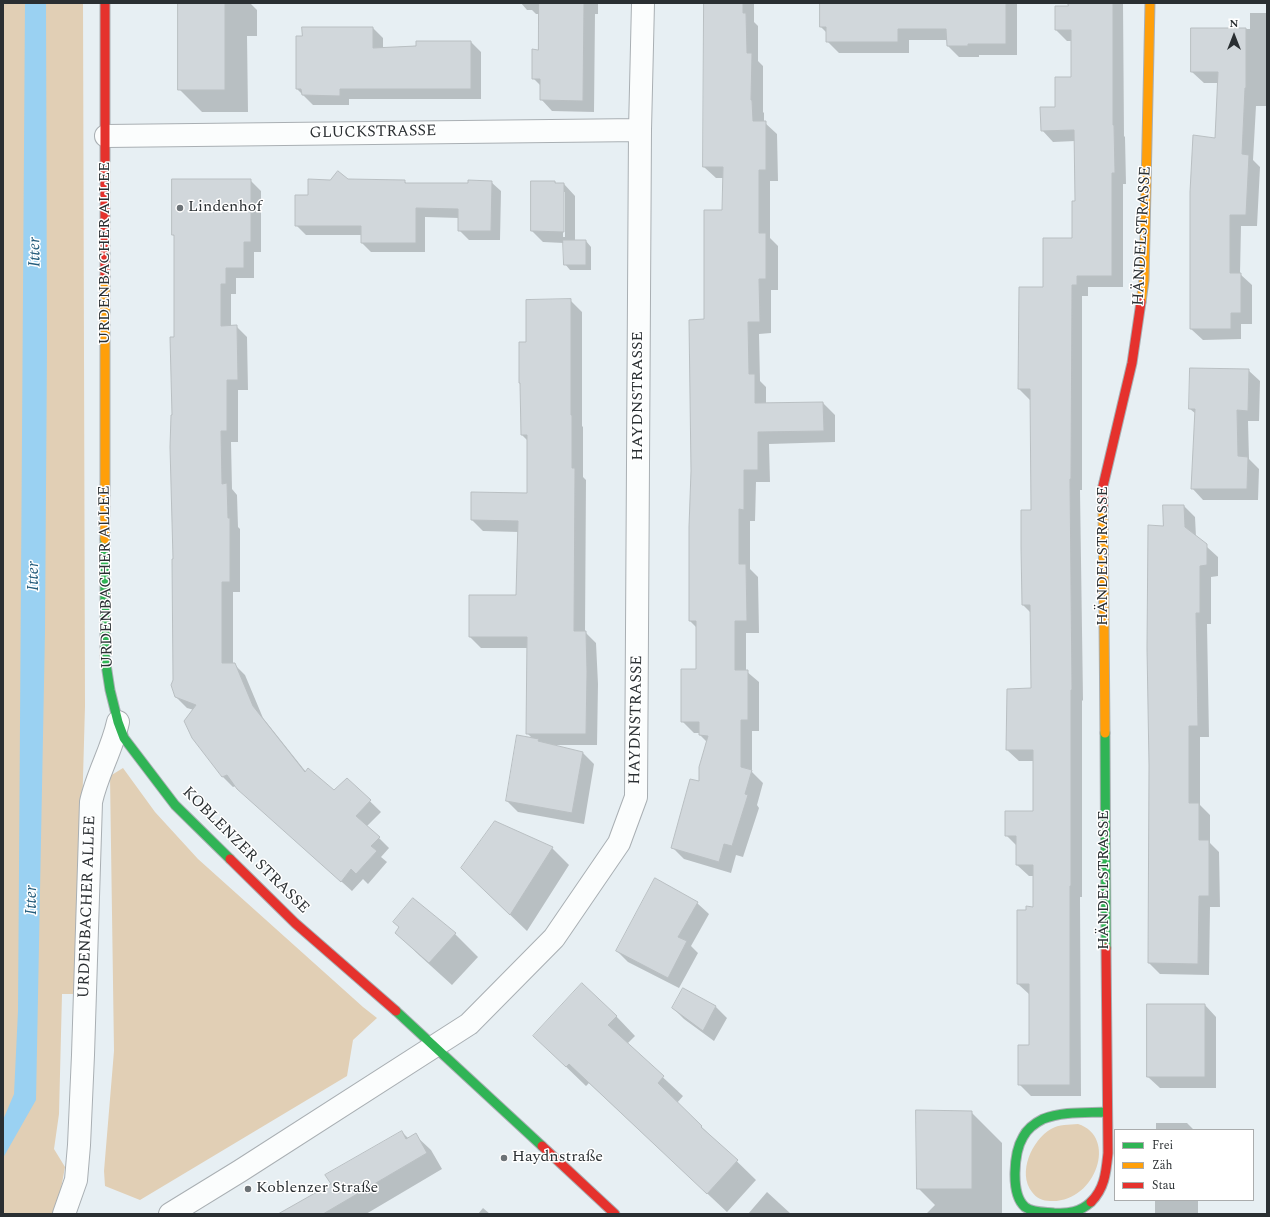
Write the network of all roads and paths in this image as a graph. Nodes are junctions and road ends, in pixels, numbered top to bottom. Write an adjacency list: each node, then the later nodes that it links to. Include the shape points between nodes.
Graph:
1 (105, 3): 5 (street, URDENBACHER ALLEE)
2 (642, 3): 4 (street, HAYDNSTRASSE)
3 (1150, 3): 8 (street, HÄNDELSTRASSE, via 1144,280 1132,363 1103,486)
4 (640, 130): 5 (street, GLUCKSTRASSE); 7 (street, HAYDNSTRASSE, via 636,797 619,843 554,938 469,1024)
5 (106, 136): 6 (street, URDENBACHER ALLEE, via 105,658)
6 (118, 722): 7 (street, KOBLENZER STRASSE, via 124,738 175,805 295,923); 10 (street, URDENBACHER ALLEE, via 91,802 80,1145 76,1180)
7 (434, 1046): 11 (street, HAYDNSTRASSE); 12 (street, KOBLENZER STRASSE)
8 (1107, 1112): 9 (street, HÄNDELSTRASSE, via 1052,1116 1030,1127 1019,1143 1016,1159); 9 (street, HÄNDELSTRASSE, via 1108,1153 1104,1183 1092,1200 1077,1211 1066,1213)
9 (1019, 1210)
10 (64, 1214)
11 (170, 1214)
12 (615, 1214)

